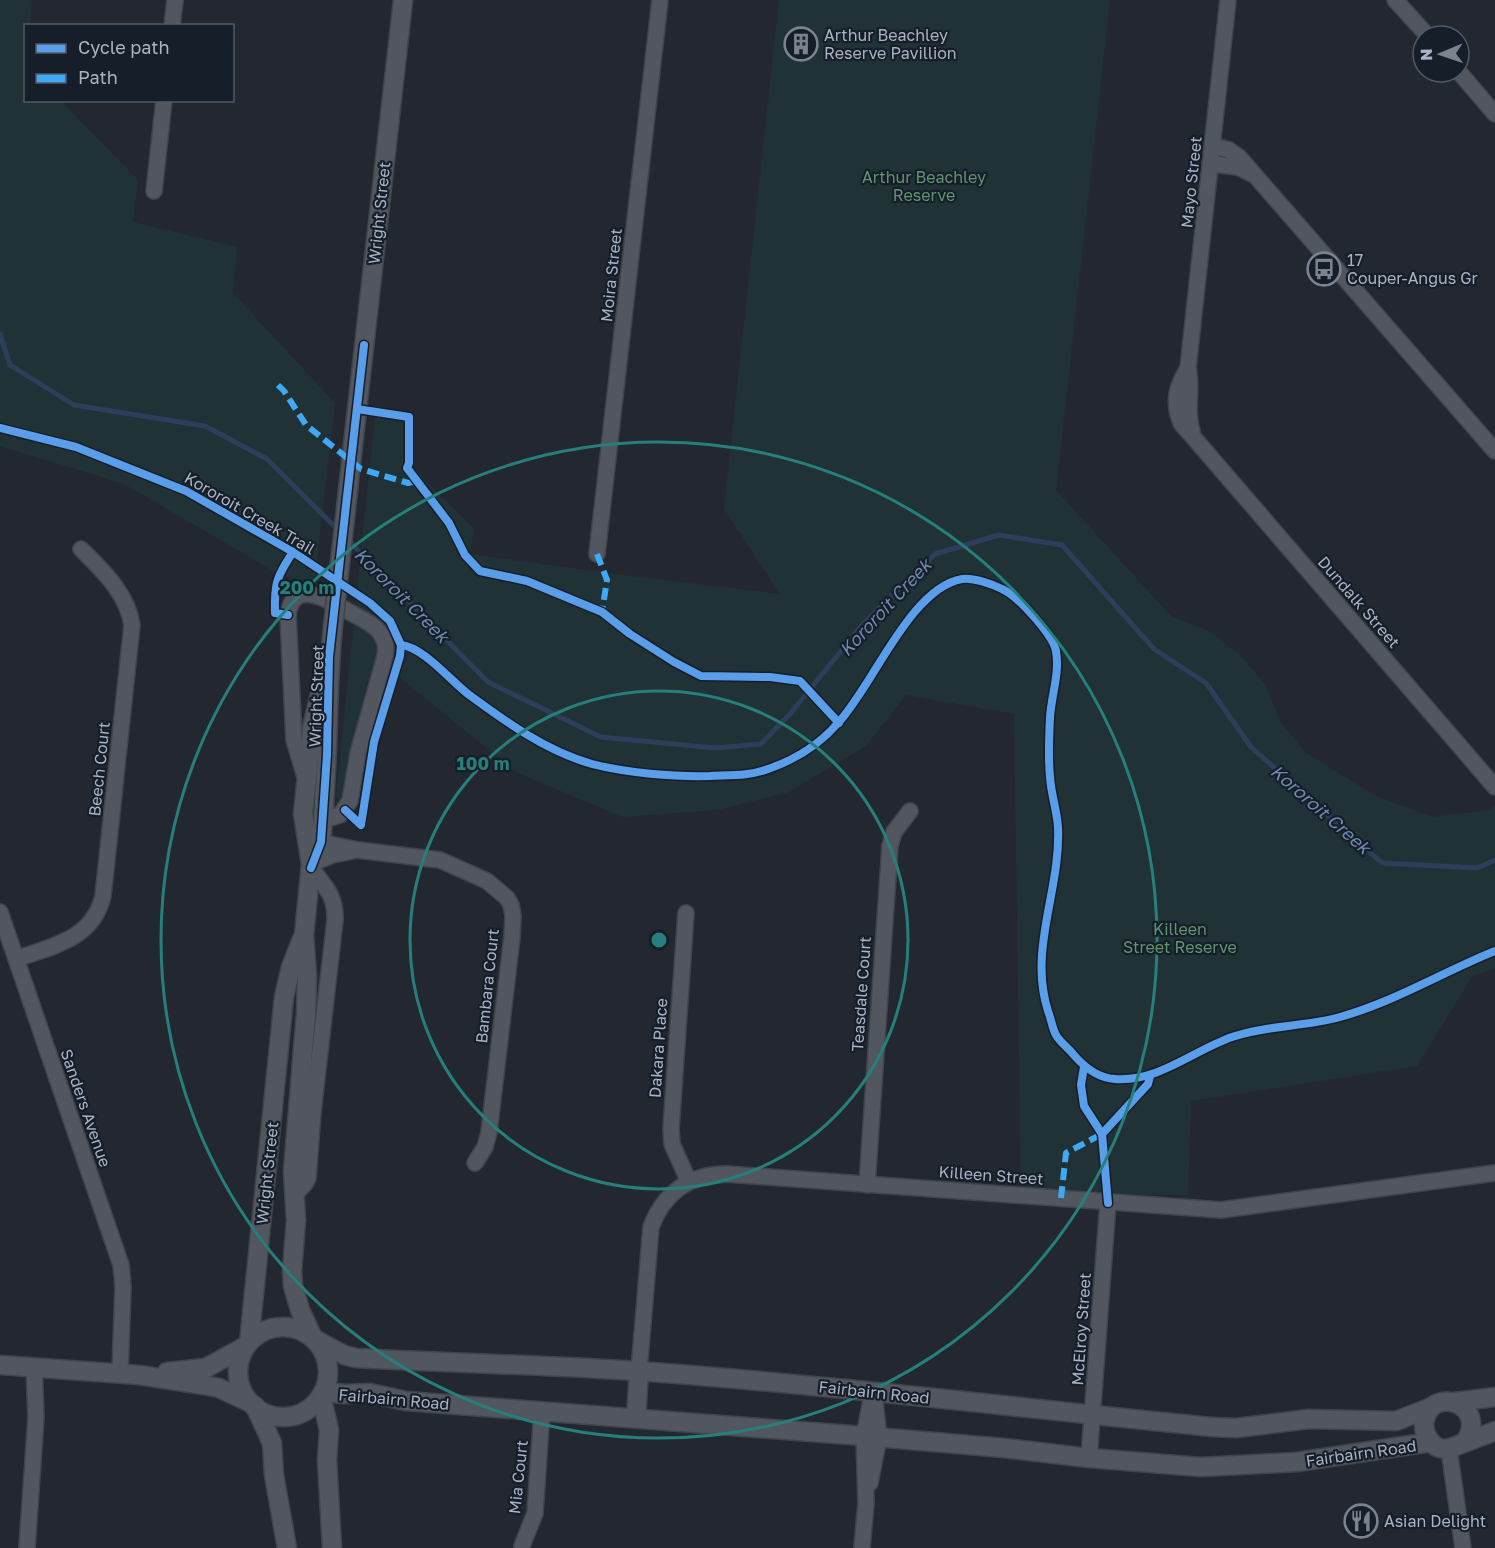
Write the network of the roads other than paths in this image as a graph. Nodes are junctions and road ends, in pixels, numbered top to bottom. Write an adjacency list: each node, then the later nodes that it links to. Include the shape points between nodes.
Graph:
1 (175, 0): 6 (street)
2 (403, 0): 19 (street, Wright Street, bridge)
3 (660, 0): 18 (street, Moira Street)
4 (1228, 0): 11 (street, Mayo Street)
5 (1398, 2): 7 (street)
6 (172, 24)
7 (1417, 24)
8 (1469, 84): 10 (street)
9 (164, 102): 14 (street)
10 (1495, 114)
11 (1214, 146): 12 (street, Mayo Street); 13 (street, via 1239,157)
12 (1212, 164): 13 (street, via 1238,167); 15 (street, Mayo Street, via 1188,368 1188,420)
13 (1258, 177): 16 (street)
14 (154, 191)
15 (1195, 440): 21 (street, Dundalk Street)
16 (1495, 451)
17 (81, 549): 30 (street, Beech Court, via 120,592 132,625 103,896 96,916 77,935)
18 (597, 554)
19 (329, 657): 20 (street, Wright Street, via 312,728); 23 (street, Wright Street)
20 (306, 780): 23 (street); 23 (street, Wright Street, via 294,740 288,620 294,601 312,594 372,626 386,644 350,801 340,815); 24 (street, Wright Street, via 303,814)
21 (1495, 787)
22 (910, 811): 34 (street, Teasdale Court, via 894,832 890,846)
23 (323, 815): 24 (street, Wright Street)
24 (314, 840): 25 (street, Bambara Court); 26 (street, Wright Street)
25 (358, 850): 26 (street, Bambara Court, via 332,855); 31 (street, Bambara Court, via 440,860 487,880 511,905 512,937 489,1132)
26 (311, 866): 29 (street, Wright Street); 35 (street, Wright Street, via 336,907 308,1179)
27 (0, 912): 30 (street, Sanders Avenue)
28 (686, 913): 33 (street, Dakara Place, via 671,1129 672,1144)
29 (304, 935): 35 (street, Wright Street, via 307,976); 38 (street, Wright Street, via 284,997)
30 (16, 959): 42 (street, Sanders Avenue, via 121,1265 122,1349)
31 (475, 1163)
32 (1495, 1173): 36 (street, Killeen Street, via 1221,1210)
33 (689, 1182): 34 (street, Killeen Street, via 728,1174); 41 (street, Killeen Street, via 665,1200 651,1227)
34 (867, 1185): 36 (street, Killeen Street)
35 (294, 1195): 37 (street, Wright Street, via 293,1286)
36 (1108, 1203): 51 (street, McElroy Street)
37 (314, 1339): 38 (street, via 302,1330 283,1326 264,1331); 41 (street, Fairbairn Road, via 356,1358); 45 (street, via 327,1362)
38 (248, 1345): 43 (street, via 206,1368); 48 (street, via 240,1360 239,1375)
39 (0, 1365): 40 (street)
40 (41, 1368): 42 (street); 59 (street, via 43,1394 36,1417)
41 (639, 1371): 44 (street, Fairbairn Road); 52 (street)
42 (115, 1373): 43 (street)
43 (139, 1375): 48 (street, via 219,1388)
44 (873, 1391): 51 (street, Fairbairn Road); 54 (street)
45 (322, 1394): 48 (street, via 308,1409 290,1416 272,1415); 50 (street, Fairbairn Road, via 370,1393 406,1401); 61 (street, via 329,1430)
46 (1495, 1397): 47 (street)
47 (1455, 1402): 49 (street); 56 (street, via 1471,1419 1472,1427)
48 (253, 1405): 60 (street, via 272,1443)
49 (1432, 1407): 51 (street, Fairbairn Road, via 1396,1420 1309,1419 1236,1428); 55 (street, via 1424,1421)
50 (542, 1410): 52 (street, Fairbairn Road); 58 (street, Mia Court, via 535,1513)
51 (1094, 1415): 57 (street, McElroy Street)
52 (636, 1418): 54 (street, Fairbairn Road)
53 (1495, 1431): 56 (street)
54 (871, 1436): 57 (street, Fairbairn Road); 62 (street)
55 (1431, 1442): 56 (street, via 1443,1449); 57 (street, Fairbairn Road, via 1259,1466 1201,1467)
56 (1457, 1445): 63 (street)
57 (1089, 1458)
58 (522, 1546)
59 (27, 1548)
60 (287, 1548)
61 (332, 1548)
62 (862, 1548)
63 (1463, 1548)

